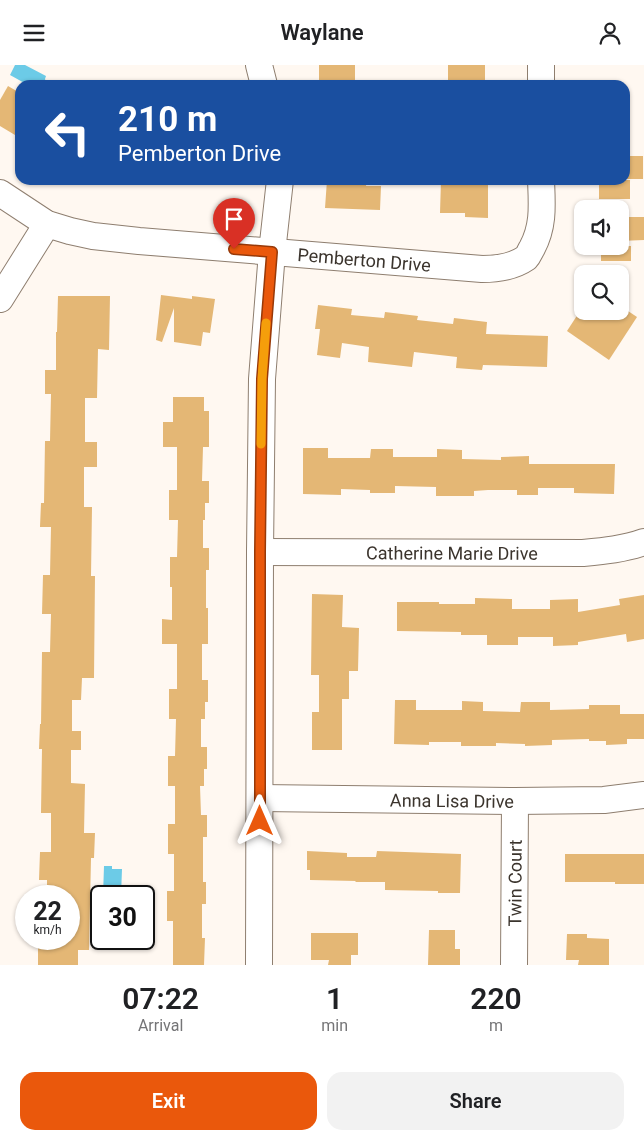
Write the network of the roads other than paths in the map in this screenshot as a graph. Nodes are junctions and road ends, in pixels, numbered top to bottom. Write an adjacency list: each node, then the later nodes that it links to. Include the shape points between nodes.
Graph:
1 (259, 65): 3 (street)
2 (541, 65): 4 (street)
3 (263, 80)
4 (541, 80)
5 (279, 185): 9 (street)
6 (542, 185): 9 (street, Pemberton Drive, via 542,215 536,240 527,257 499,269)
7 (0, 193): 8 (street, Pemberton Drive)
8 (46, 224): 9 (street, Pemberton Drive, via 93,236); 10 (street)
9 (272, 252): 12 (street, via 262,379)
10 (0, 299)
11 (644, 542): 12 (street, Catherine Marie Drive, via 583,553)
12 (260, 552): 14 (street)
13 (644, 795): 15 (street, Anna Lisa Drive, via 604,800)
14 (260, 798): 15 (street, Anna Lisa Drive); 16 (street)
15 (516, 801): 17 (street, Twin Court)
16 (259, 965)
17 (514, 965)

